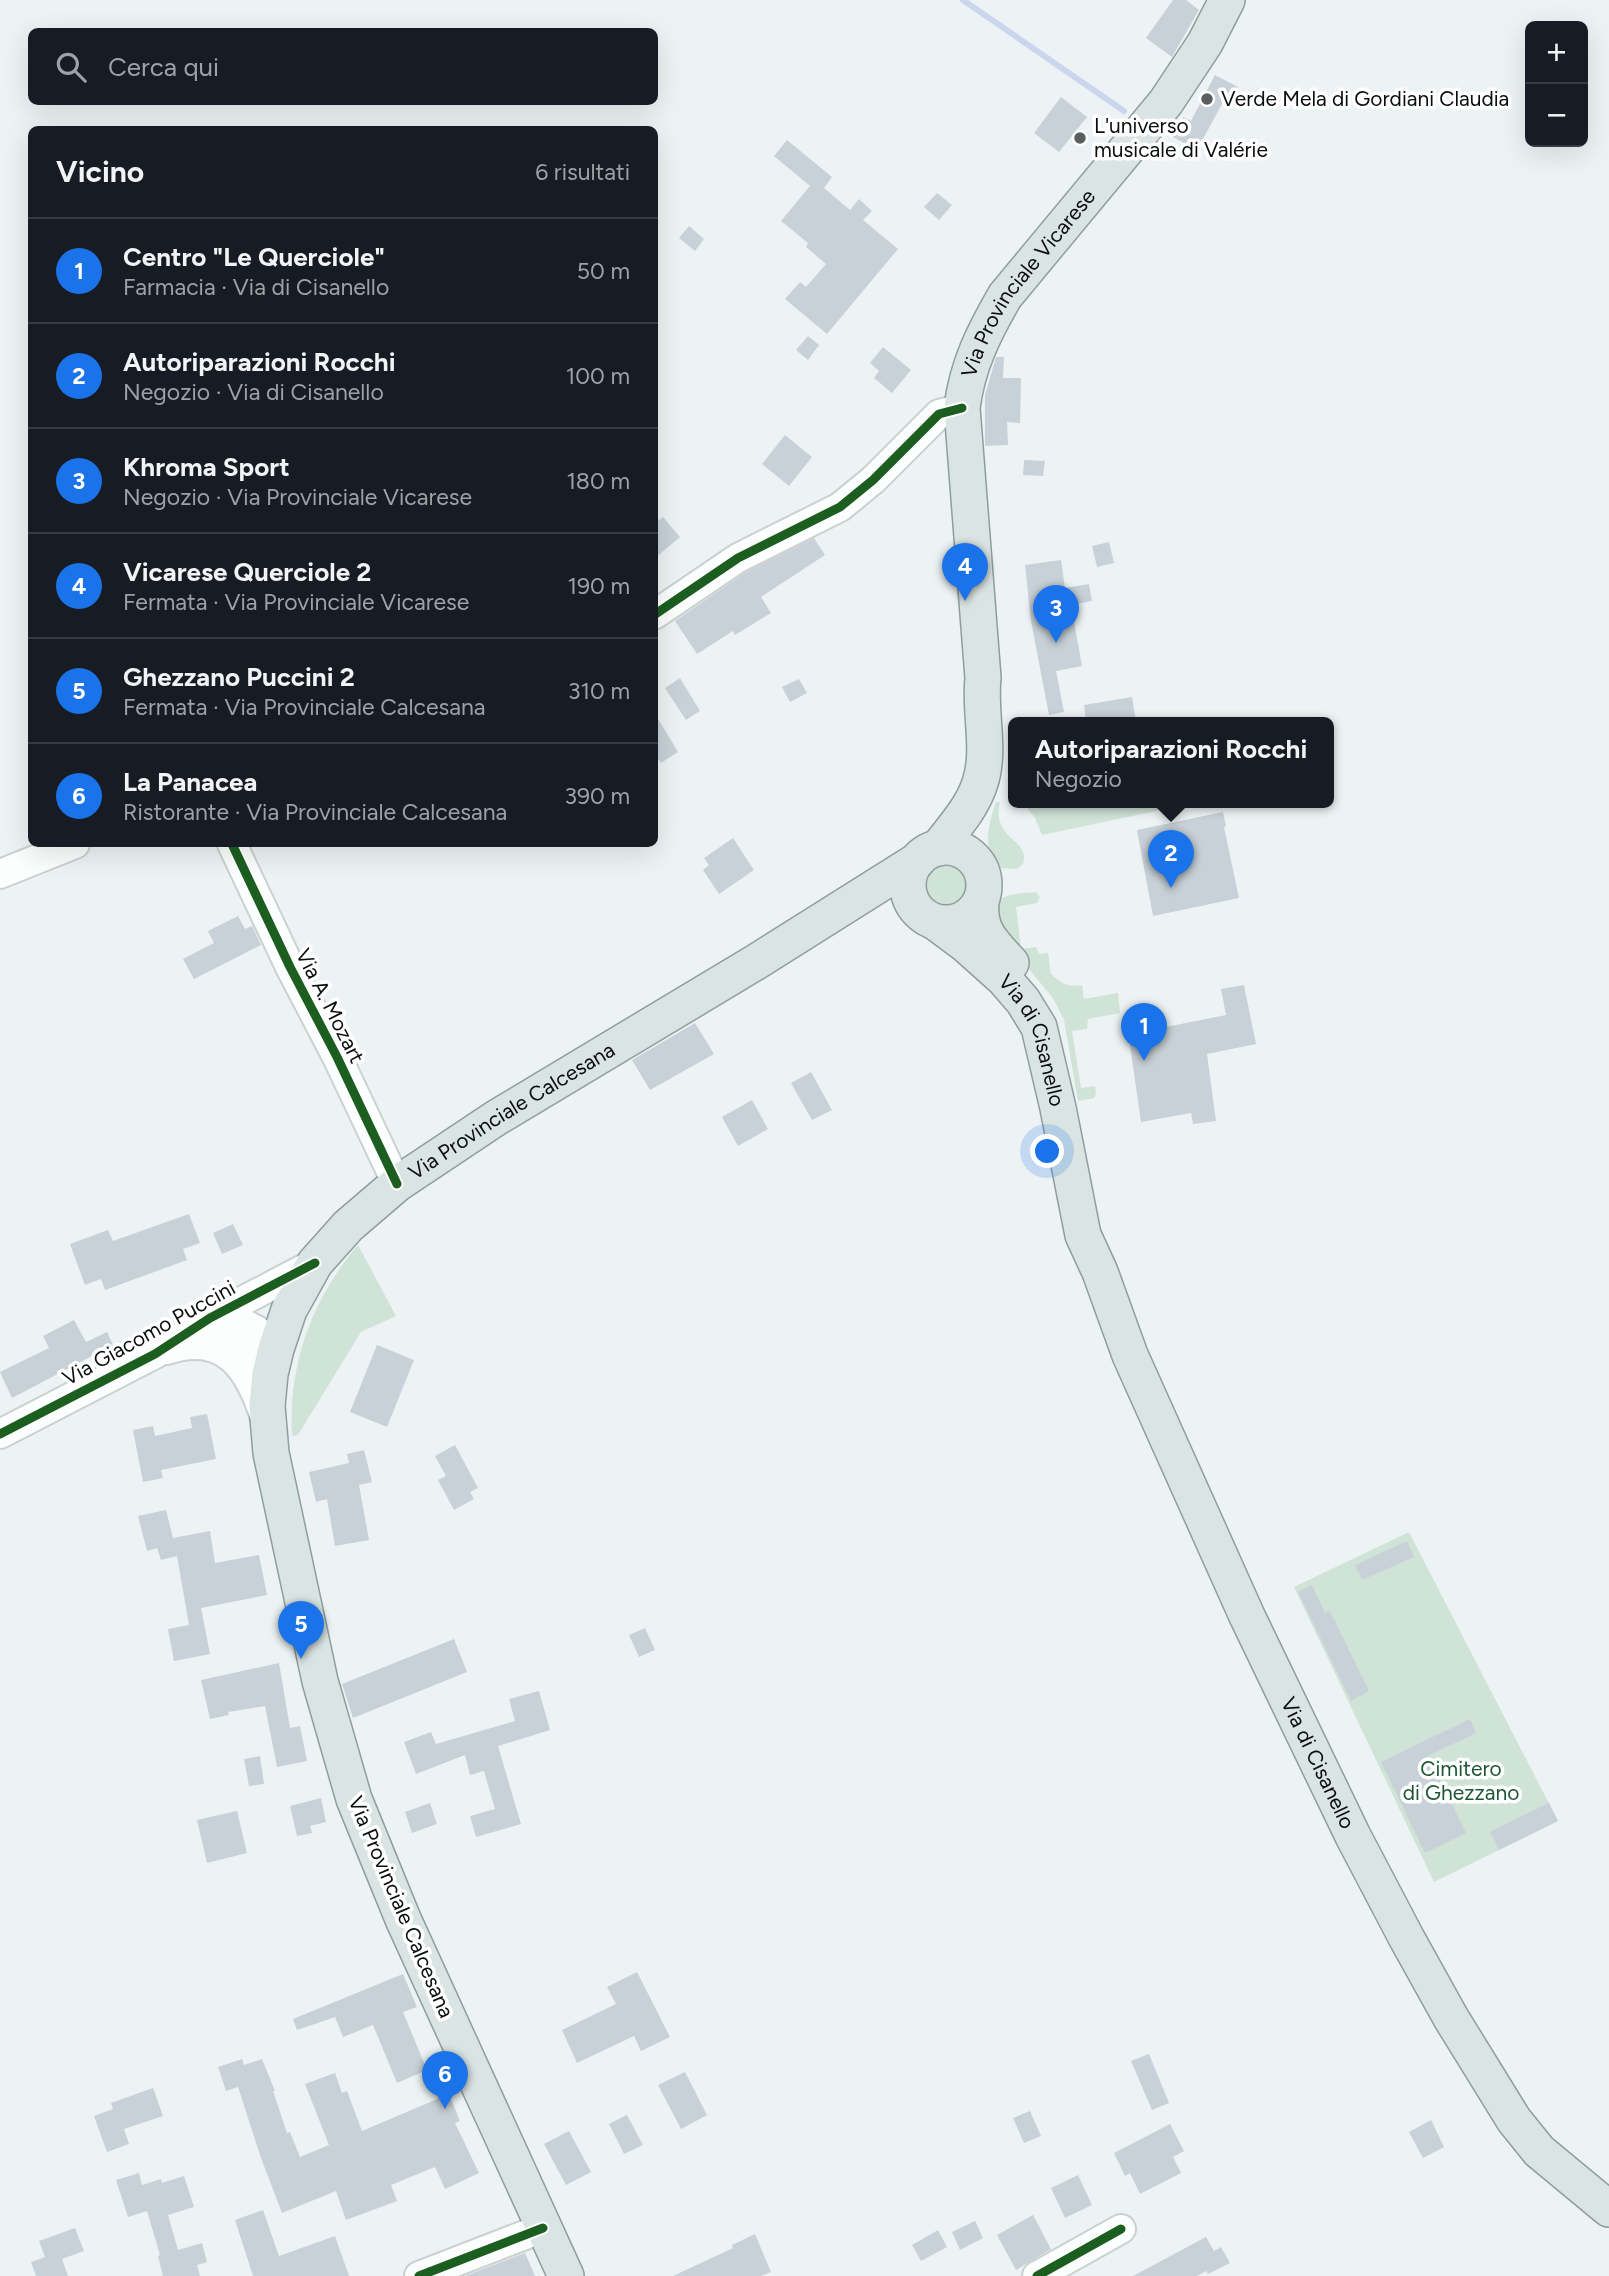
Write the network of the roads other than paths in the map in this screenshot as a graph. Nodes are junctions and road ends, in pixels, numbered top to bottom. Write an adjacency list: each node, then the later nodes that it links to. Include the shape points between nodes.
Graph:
1 (1227, 0): 2 (main road, Via Provinciale Vicarese, via 1166,102 1005,296 975,352)
2 (962, 408): 3 (street, via 939,414 841,506 738,558); 4 (main road, Via Provinciale Vicarese)
3 (658, 612)
4 (983, 678): 7 (main road, Via Provinciale Vicarese, via 981,782 968,808); 8 (main road, via 991,702 998,770 983,821)
5 (68, 847): 9 (street)
6 (233, 847): 14 (street, Via A. Mozart)
7 (928, 854): 8 (main road, via 960,850); 11 (main road, via 908,881 910,897); 12 (main road, Via Provinciale Calcesana)
8 (978, 864): 10 (main road, via 985,884)
9 (0, 874)
10 (981, 902): 11 (main road, via 957,922); 13 (main road, Via di Cisanello, via 985,934 1037,992 1054,1020 1070,1078)
11 (924, 914): 12 (main road, Via Provinciale Calcesana, via 879,901); 13 (main road, Via di Cisanello, via 993,968 1029,1009)
12 (821, 922): 14 (main road, Via Provinciale Calcesana, via 496,1118)
13 (1067, 1112): 20 (main road, Via di Cisanello, via 1100,1272 1115,1318 1247,1616 1353,1836 1457,2029 1514,2120 1539,2151)
14 (397, 1184): 15 (main road, Via Provinciale Calcesana, via 348,1226)
15 (315, 1263): 16 (street, Via Giacomo Puccini); 17 (main road, Via Provinciale Calcesana, via 289,1310)
16 (209, 1331): 17 (street, Via Giacomo Puccini, via 236,1320 251,1325); 18 (street, Via Giacomo Puccini, via 242,1369); 19 (street, Via Giacomo Puccini)
17 (276, 1349): 18 (main road, Via Provinciale Calcesana)
18 (267, 1425): 21 (main road, Via Provinciale Calcesana, via 320,1681 354,1799 403,1919)
19 (0, 1434)
20 (1609, 2209)
21 (543, 2228): 23 (street); 24 (main road, Via Provinciale Calcesana)
22 (1121, 2229): 25 (street)
23 (419, 2276)
24 (566, 2276)
25 (1037, 2276)

